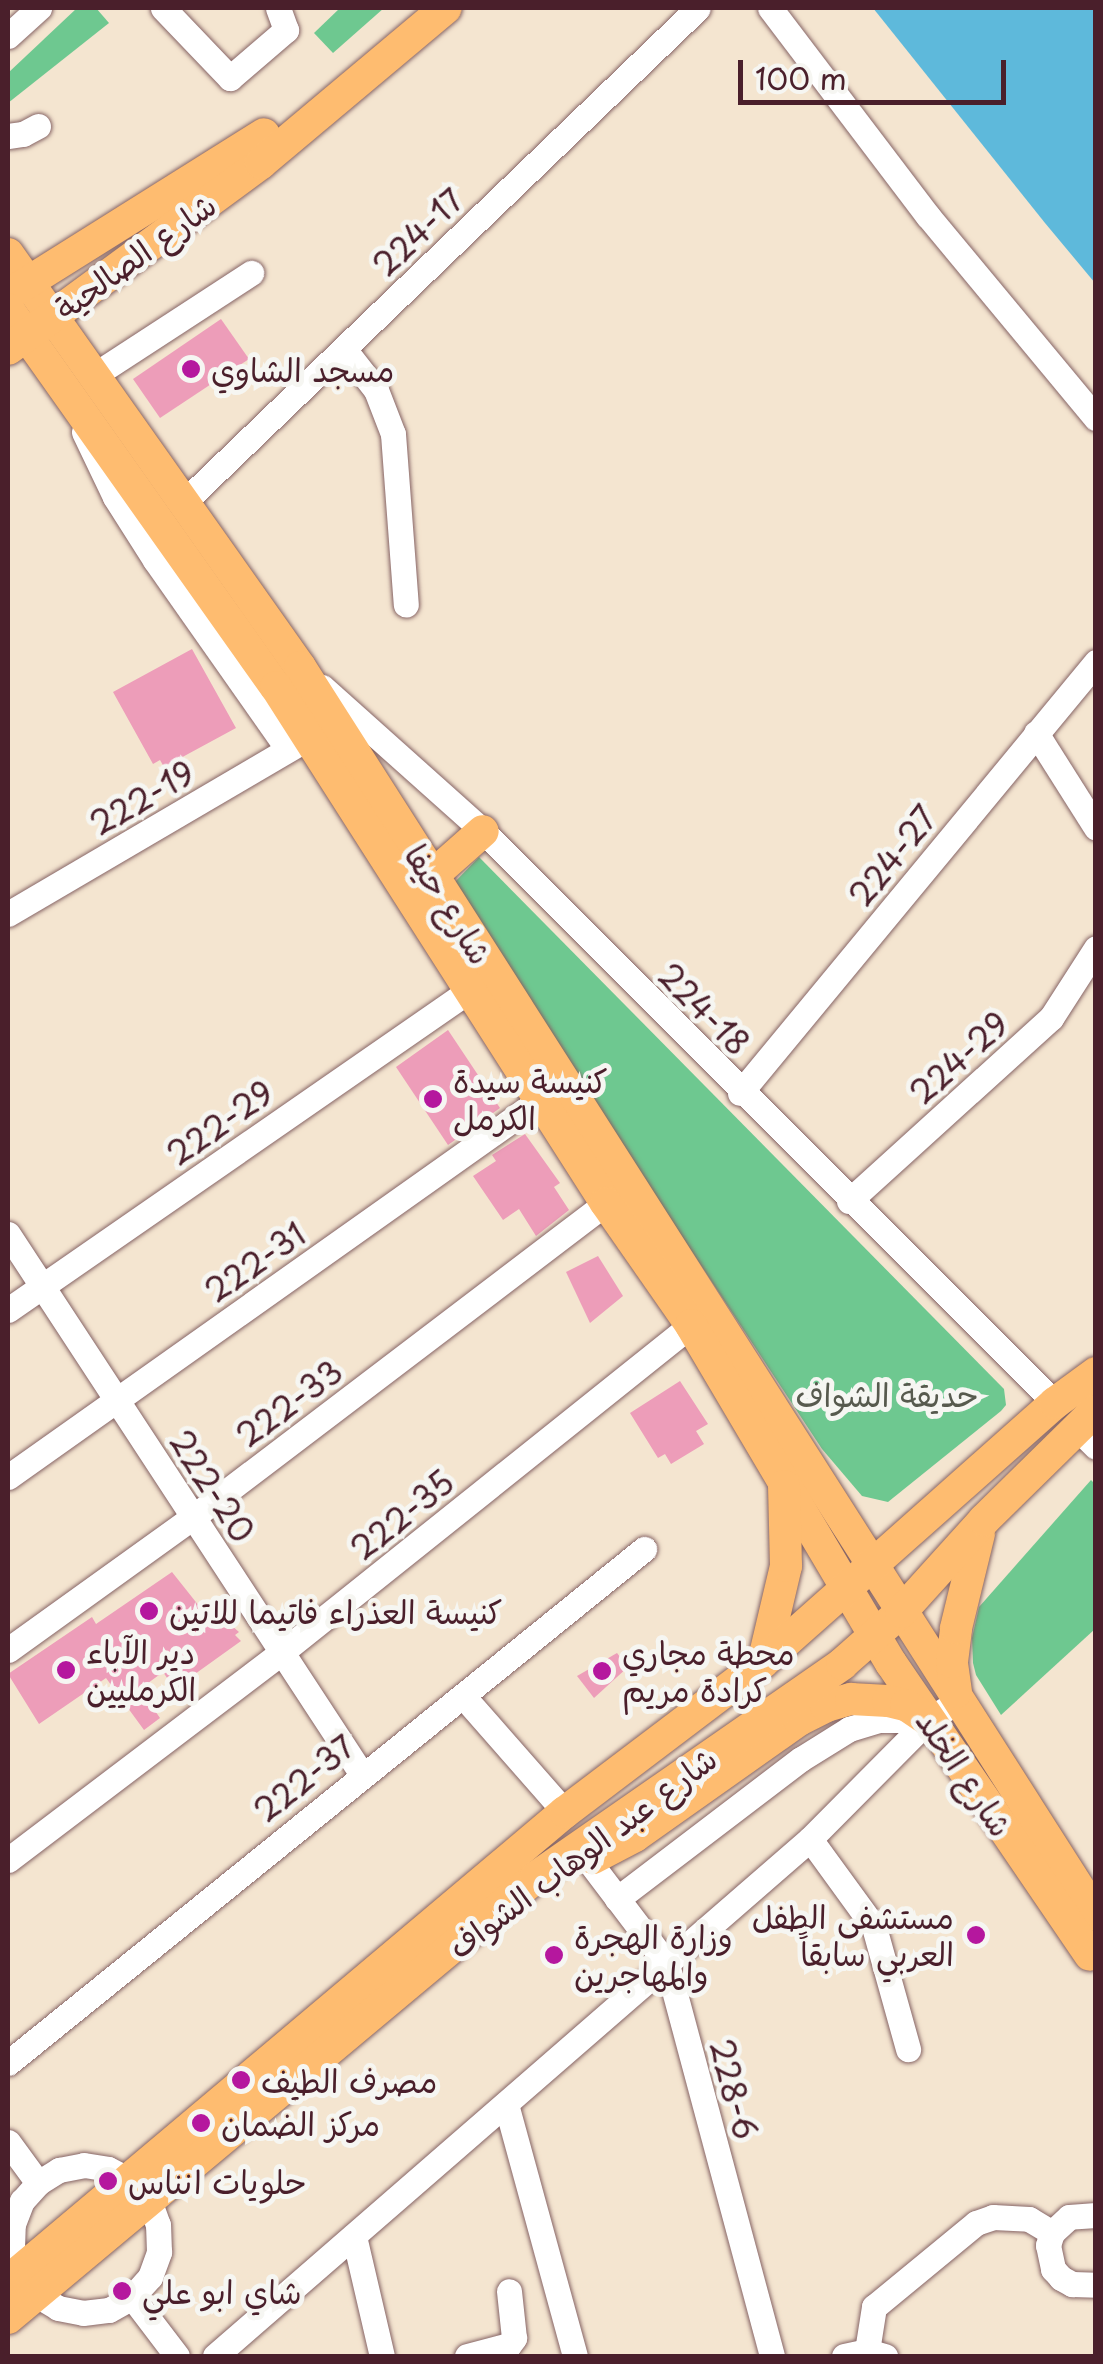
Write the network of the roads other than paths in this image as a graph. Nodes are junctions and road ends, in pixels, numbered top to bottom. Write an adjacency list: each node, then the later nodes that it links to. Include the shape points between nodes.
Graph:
1 (40, 8): 8 (street)
2 (163, 8): 3 (street, via 230,78 286,30)
3 (278, 8)
4 (412, 8): 11 (main road)
5 (446, 8): 11 (main road)
6 (698, 8): 16 (street, 224-17)
7 (770, 8): 18 (street, via 928,216)
8 (8, 36)
9 (38, 126): 10 (street)
10 (8, 136)
11 (255, 154): 14 (main road, شارع الصالحية); 15 (main road, شارع الصالحية)
12 (8, 254): 14 (main road, شارع حيفا)
13 (251, 273): 17 (street)
14 (18, 288): 15 (main road, شارع حيفا)
15 (24, 328): 17 (main road, شارع حيفا)
16 (344, 349): 19 (street, 224-17); 20 (street, via 376,390 393,434)
17 (84, 390): 19 (main road, شارع حيفا); 24 (main road, شارع حيفا)
18 (1096, 418)
19 (183, 504): 22 (main road, شارع حيفا)
20 (406, 605)
21 (1096, 662): 23 (street, 224-27)
22 (300, 667): 26 (street, 224-18); 27 (main road, شارع حيفا)
23 (1036, 733): 25 (street); 31 (street, 224-27)
24 (299, 743): 28 (street, 222-19); 30 (main road, شارع حيفا)
25 (1096, 828)
26 (483, 831): 27 (main road); 31 (street, 224-18)
27 (431, 877): 47 (main road, شارع حيفا)
28 (8, 914)
29 (1096, 948): 33 (street, 224-29, via 1051,1018)
30 (470, 990): 32 (main road, شارع حيفا); 36 (street, 222-29)
31 (740, 1093): 33 (street, 224-18)
32 (540, 1100): 34 (main road, شارع حيفا); 40 (street, 222-31)
33 (848, 1201): 41 (street, 224-18)
34 (606, 1203): 38 (main road, شارع حيفا); 44 (street, 222-33)
35 (8, 1234): 36 (street, 222-20)
36 (42, 1286): 37 (street, 222-29); 40 (street, 222-20)
37 (8, 1310)
38 (691, 1326): 43 (main road, شارع حيفا); 51 (street, 222-35)
39 (1096, 1373): 41 (main road, شارع عبد الوهاب الشواف)
40 (117, 1400): 42 (street, 222-31); 44 (street, 222-20)
41 (1081, 1422): 45 (main road, شارع عبد الوهاب الشواف); 47 (main road, شارع عبد الوهاب الشواف)
42 (8, 1476)
43 (783, 1476): 47 (main road, شارع حيفا); 52 (main road, via 786,1566)
44 (193, 1516): 50 (street, 222-33); 51 (street, 222-20)
45 (984, 1520): 48 (main road, شارع عبد الوهاب الشواف); 54 (main road, via 956,1628)
46 (644, 1548): 53 (street, 222-37)
47 (859, 1577): 48 (main road, شارع الخلد); 49 (main road, شارع الخلد); 52 (main road, شارع عبد الوهاب الشواف)
48 (901, 1612): 49 (main road, شارع عبد الوهاب الشواف); 54 (main road, شارع الخلد)
49 (874, 1636): 55 (main road, شارع الخلد); 61 (main road, شارع عبد الوهاب الشواف)
50 (8, 1650)
51 (282, 1652): 56 (street, 222-20); 59 (street, 222-35)
52 (762, 1663): 57 (main road, شارع عبد الوهاب الشواف)
53 (463, 1696): 56 (street, 222-37); 57 (street)
54 (958, 1701): 55 (street); 63 (main road, شارع الخلد)
55 (928, 1720): 58 (street); 60 (main road, via 888,1700 826,1706 635,1836); 62 (street, via 879,1720 849,1729); 64 (main road, شارع الخلد)
56 (362, 1773): 67 (street, 222-37)
57 (564, 1812): 71 (main road, شارع عبد الوهاب الشواف)
58 (810, 1840): 65 (street); 66 (street, via 874,1927)
59 (8, 1860)
60 (588, 1860): 61 (main road); 62 (street, 228-6)
61 (536, 1877): 71 (main road, شارع عبد الوهاب الشواف)
62 (617, 1899): 65 (street, 228-6)
63 (1096, 1916)
64 (1090, 1955)
65 (666, 1964): 68 (street); 86 (street, 228-6)
66 (908, 2049)
67 (8, 2063)
68 (506, 2104): 74 (street); 85 (street)
69 (8, 2142): 70 (street)
70 (38, 2183): 71 (street, via 84,2165 108,2169); 75 (street, via 13,2224)
71 (140, 2190): 75 (main road, شارع عبد الوهاب الشواف); 78 (street, via 158,2225 159,2252)
72 (1096, 2215): 73 (street, via 1069,2216)
73 (1052, 2234): 76 (street, via 1053,2269 1072,2284); 80 (street, via 1029,2219 993,2216 976,2223 874,2307)
74 (354, 2236): 82 (street); 83 (street)
75 (21, 2282): 78 (street, via 58,2308 83,2314); 79 (main road, شارع عبد الوهاب الشواف)
76 (1096, 2285)
77 (509, 2290): 84 (street, via 515,2331 509,2345)
78 (132, 2298): 81 (street)
79 (8, 2318)
80 (866, 2355)
81 (177, 2356)
82 (216, 2356)
83 (382, 2356)
84 (466, 2356)
85 (575, 2356)
86 (772, 2356)

